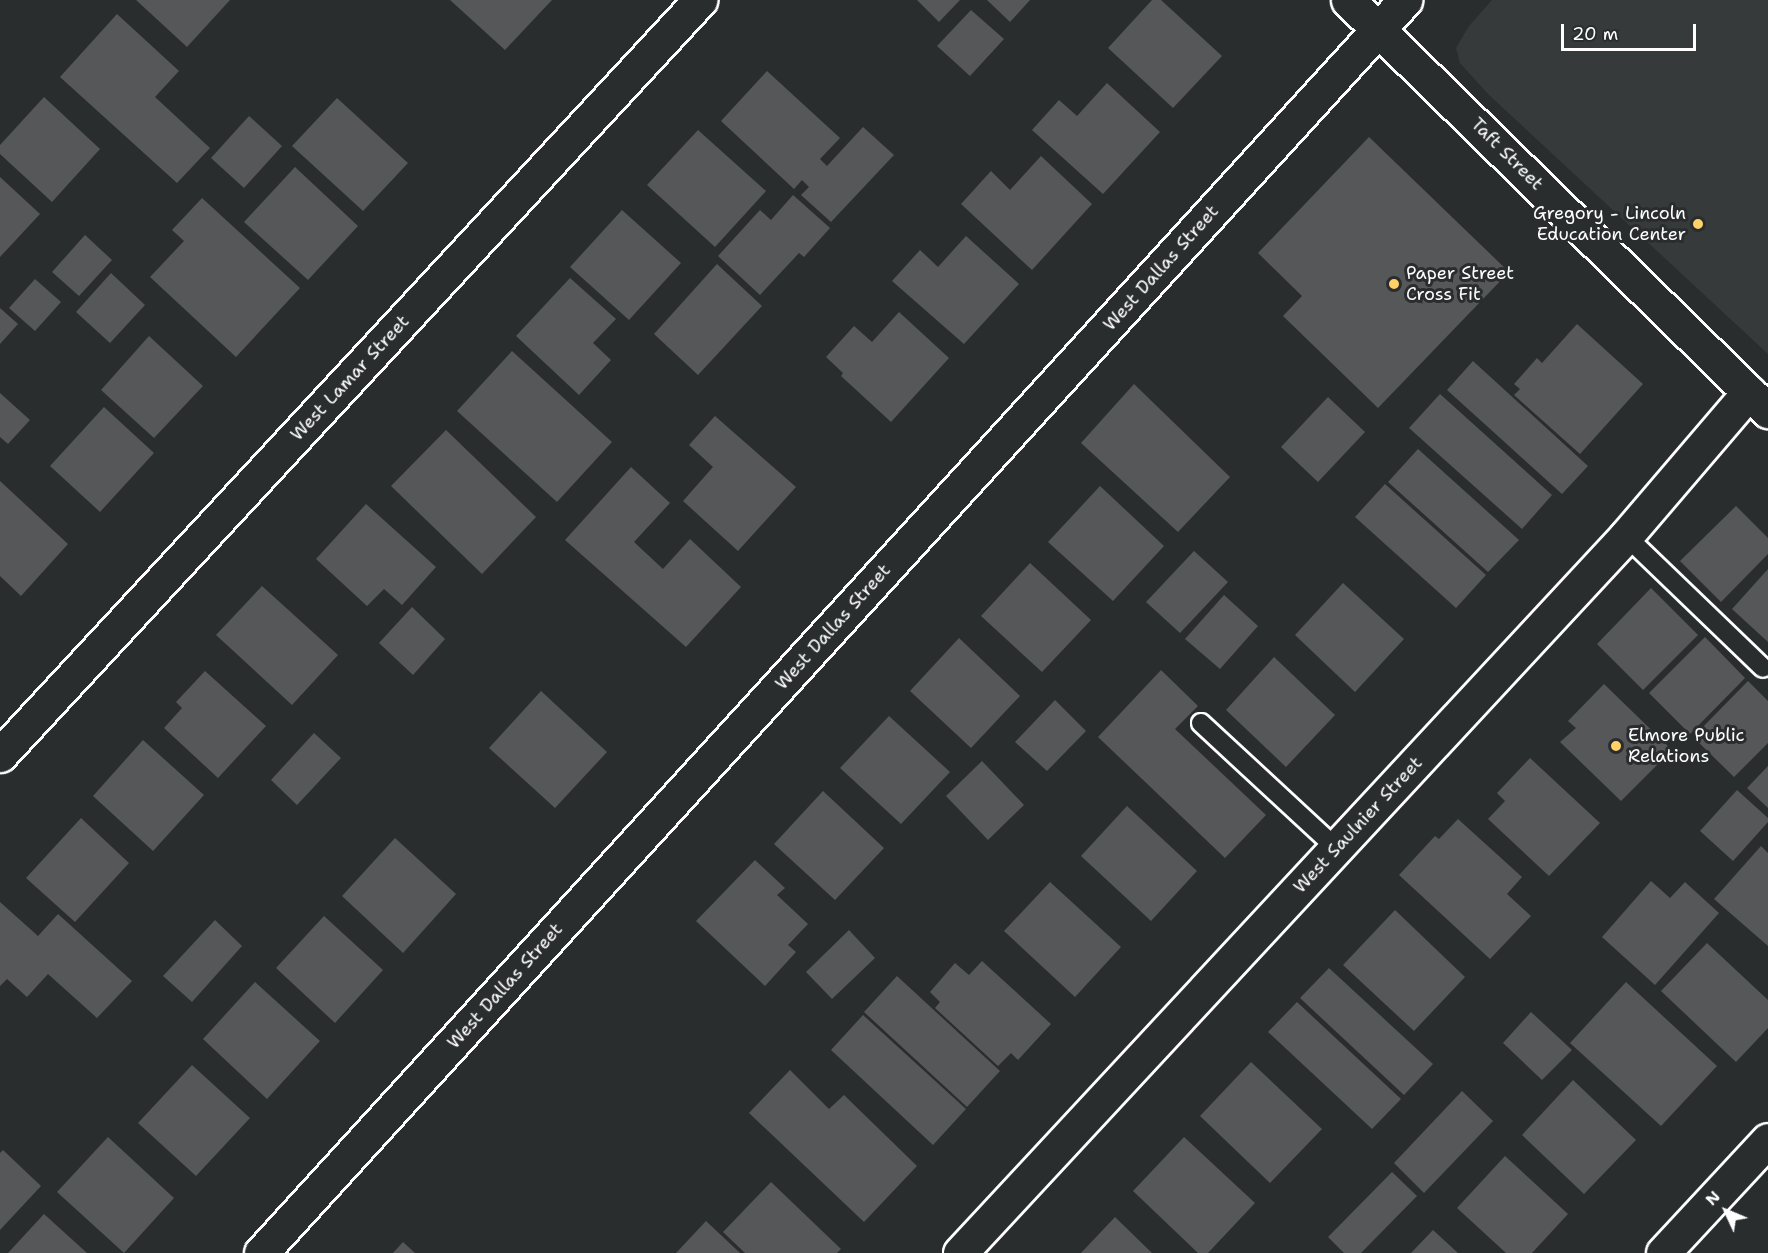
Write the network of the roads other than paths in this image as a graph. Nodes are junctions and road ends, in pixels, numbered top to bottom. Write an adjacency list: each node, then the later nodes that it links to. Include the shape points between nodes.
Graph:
1 (700, 0): 9 (street, West Lamar Street)
2 (1348, 0): 4 (street, Taft Street)
3 (1405, 0): 4 (street, West Dallas Street)
4 (1379, 28): 5 (street, Taft Street); 12 (street, West Dallas Street)
5 (1759, 401): 6 (street, West Saulnier Street)
6 (1626, 536): 7 (lane); 10 (street, West Saulnier Street)
7 (1763, 668)
8 (1200, 723): 10 (lane)
9 (0, 755)
10 (1336, 848): 13 (street, West Saulnier Street)
11 (1768, 1140): 14 (street)
12 (261, 1253)
13 (960, 1253)
14 (1663, 1253)

